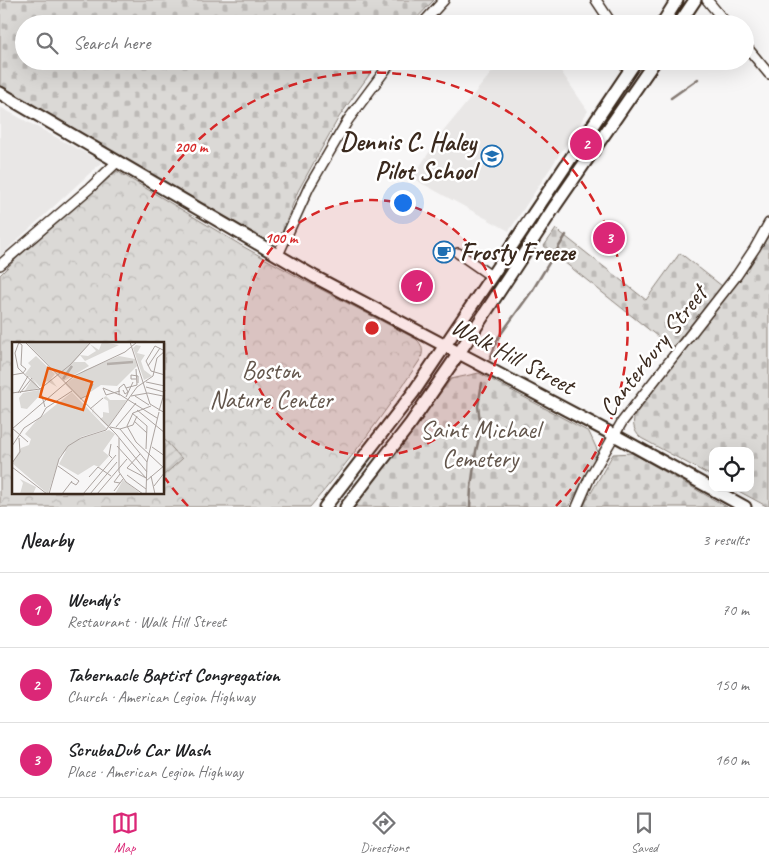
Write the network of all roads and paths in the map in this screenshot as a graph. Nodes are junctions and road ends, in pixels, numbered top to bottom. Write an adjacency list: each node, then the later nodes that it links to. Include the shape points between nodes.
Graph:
1 (444, 0): 6 (street)
2 (596, 0): 7 (street)
3 (677, 0): 8 (main road)
4 (695, 0): 9 (main road)
5 (707, 0): 10 (street)
6 (430, 15)
7 (606, 15)
8 (668, 15)
9 (685, 15)
10 (720, 15)
11 (754, 56): 15 (street)
12 (385, 70): 20 (street, via 348,120 309,187)
13 (630, 70): 22 (main road)
14 (649, 70): 24 (main road)
15 (769, 74)
16 (0, 93): 17 (main road, Walk Hill Street)
17 (117, 162): 20 (main road, Walk Hill Street); 21 (street)
18 (769, 223): 25 (street, Canterbury Street, via 744,266)
19 (458, 253): 22 (street)
20 (278, 255): 23 (main road, Walk Hill Street)
21 (0, 265)
22 (491, 276): 23 (main road)
23 (445, 345): 24 (main road, Walk Hill Street); 26 (main road)
24 (459, 353): 25 (main road, Walk Hill Street); 27 (main road, via 411,423)
25 (614, 435): 28 (street, Canterbury Street); 29 (main road, Walk Hill Street)
26 (325, 507)
27 (346, 507)
28 (577, 507)
29 (745, 507)

